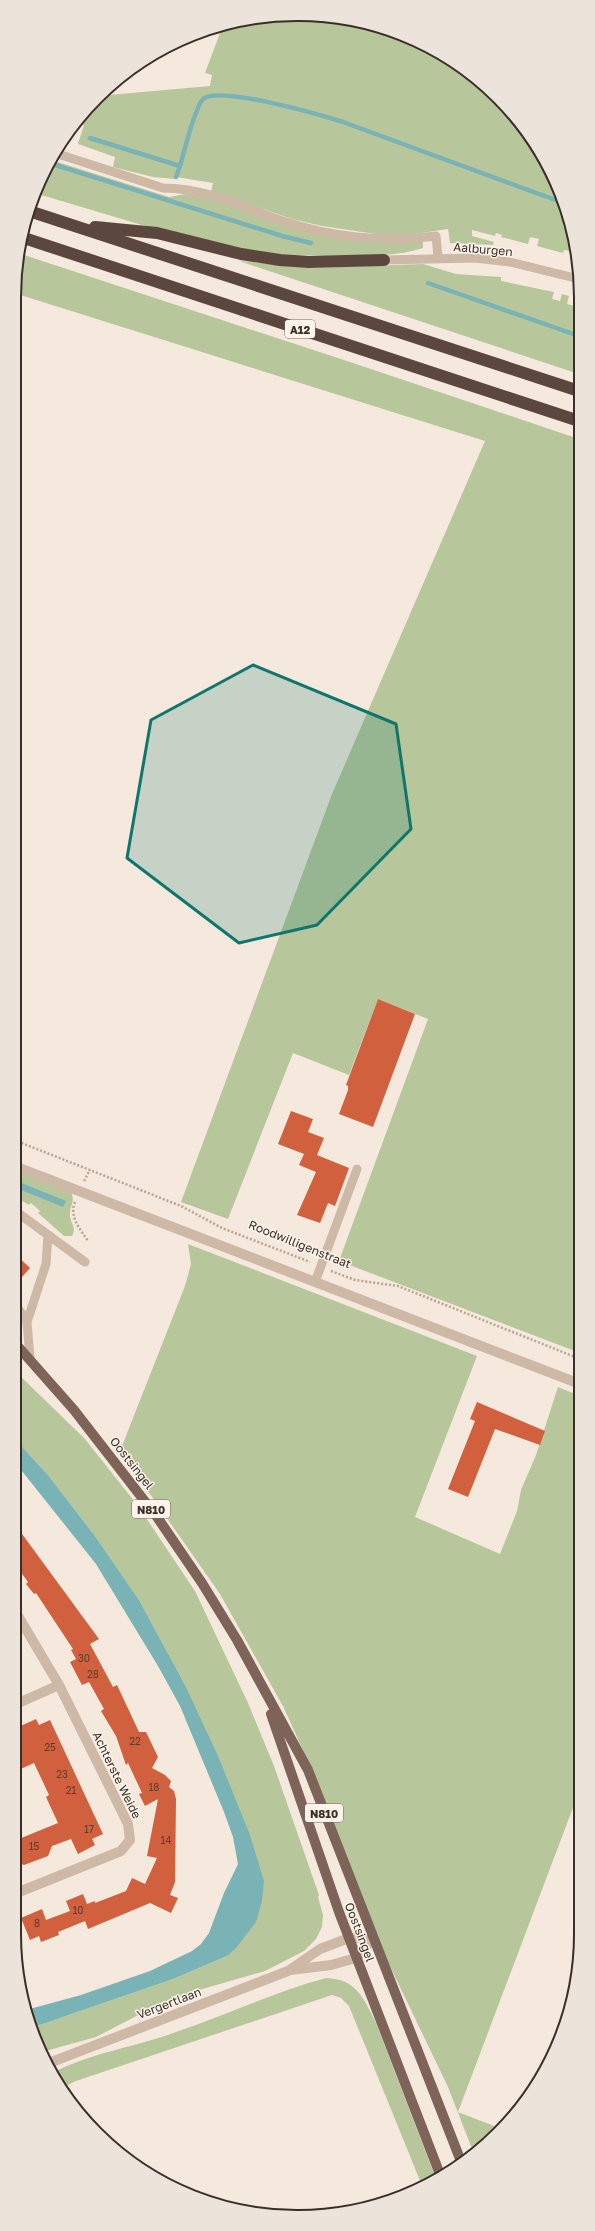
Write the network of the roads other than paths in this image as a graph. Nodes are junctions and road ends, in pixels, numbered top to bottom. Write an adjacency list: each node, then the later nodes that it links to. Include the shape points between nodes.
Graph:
1 (61, 155): 5 (lane, via 163,188 181,188 220,197 307,227 373,238 436,236)
2 (35, 213): 3 (highway, A12)
3 (72, 224): 6 (highway, A12, via 157,233 241,254 280,260); 8 (highway, A12)
4 (27, 239): 9 (highway, A12)
5 (438, 257): 6 (lane, Aalburgen / A12); 7 (lane, Aalburgen / A12, via 510,262)
6 (384, 260)
7 (573, 278)
8 (574, 389)
9 (574, 419)
10 (21, 1169): 15 (street)
11 (357, 1169): 15 (lane)
12 (21, 1215): 13 (lane)
13 (48, 1235): 14 (lane); 17 (lane, via 46,1264)
14 (85, 1262)
15 (315, 1282): 20 (street)
16 (21, 1313): 17 (lane)
17 (27, 1322): 19 (lane)
18 (21, 1349): 19 (main road, Oostsingel / N810)
19 (30, 1358): 23 (main road, Oostsingel / N810, via 157,1517 202,1583)
20 (574, 1382)
21 (21, 1621): 22 (street, Achterste Weide)
22 (59, 1685): 24 (street); 25 (street, Achterste Weide, via 128,1824 130,1840 121,1851)
23 (264, 1693): 26 (main road, Oostsingel / N810); 27 (main road, Oostsingel / N810, via 308,1770)
24 (21, 1702)
25 (21, 1891)
26 (349, 1938): 27 (street, Vergertlaan); 28 (main road, Oostsingel / N810); 29 (street, Vergertlaan, via 320,1949)
27 (373, 1938): 28 (street); 31 (main road, Oostsingel / N810)
28 (356, 1958): 29 (street, Vergertlaan, via 331,1966); 32 (main road, Oostsingel / N810)
29 (288, 1971): 30 (street, Vergertlaan)
30 (53, 2063)
31 (459, 2157)
32 (439, 2171)

